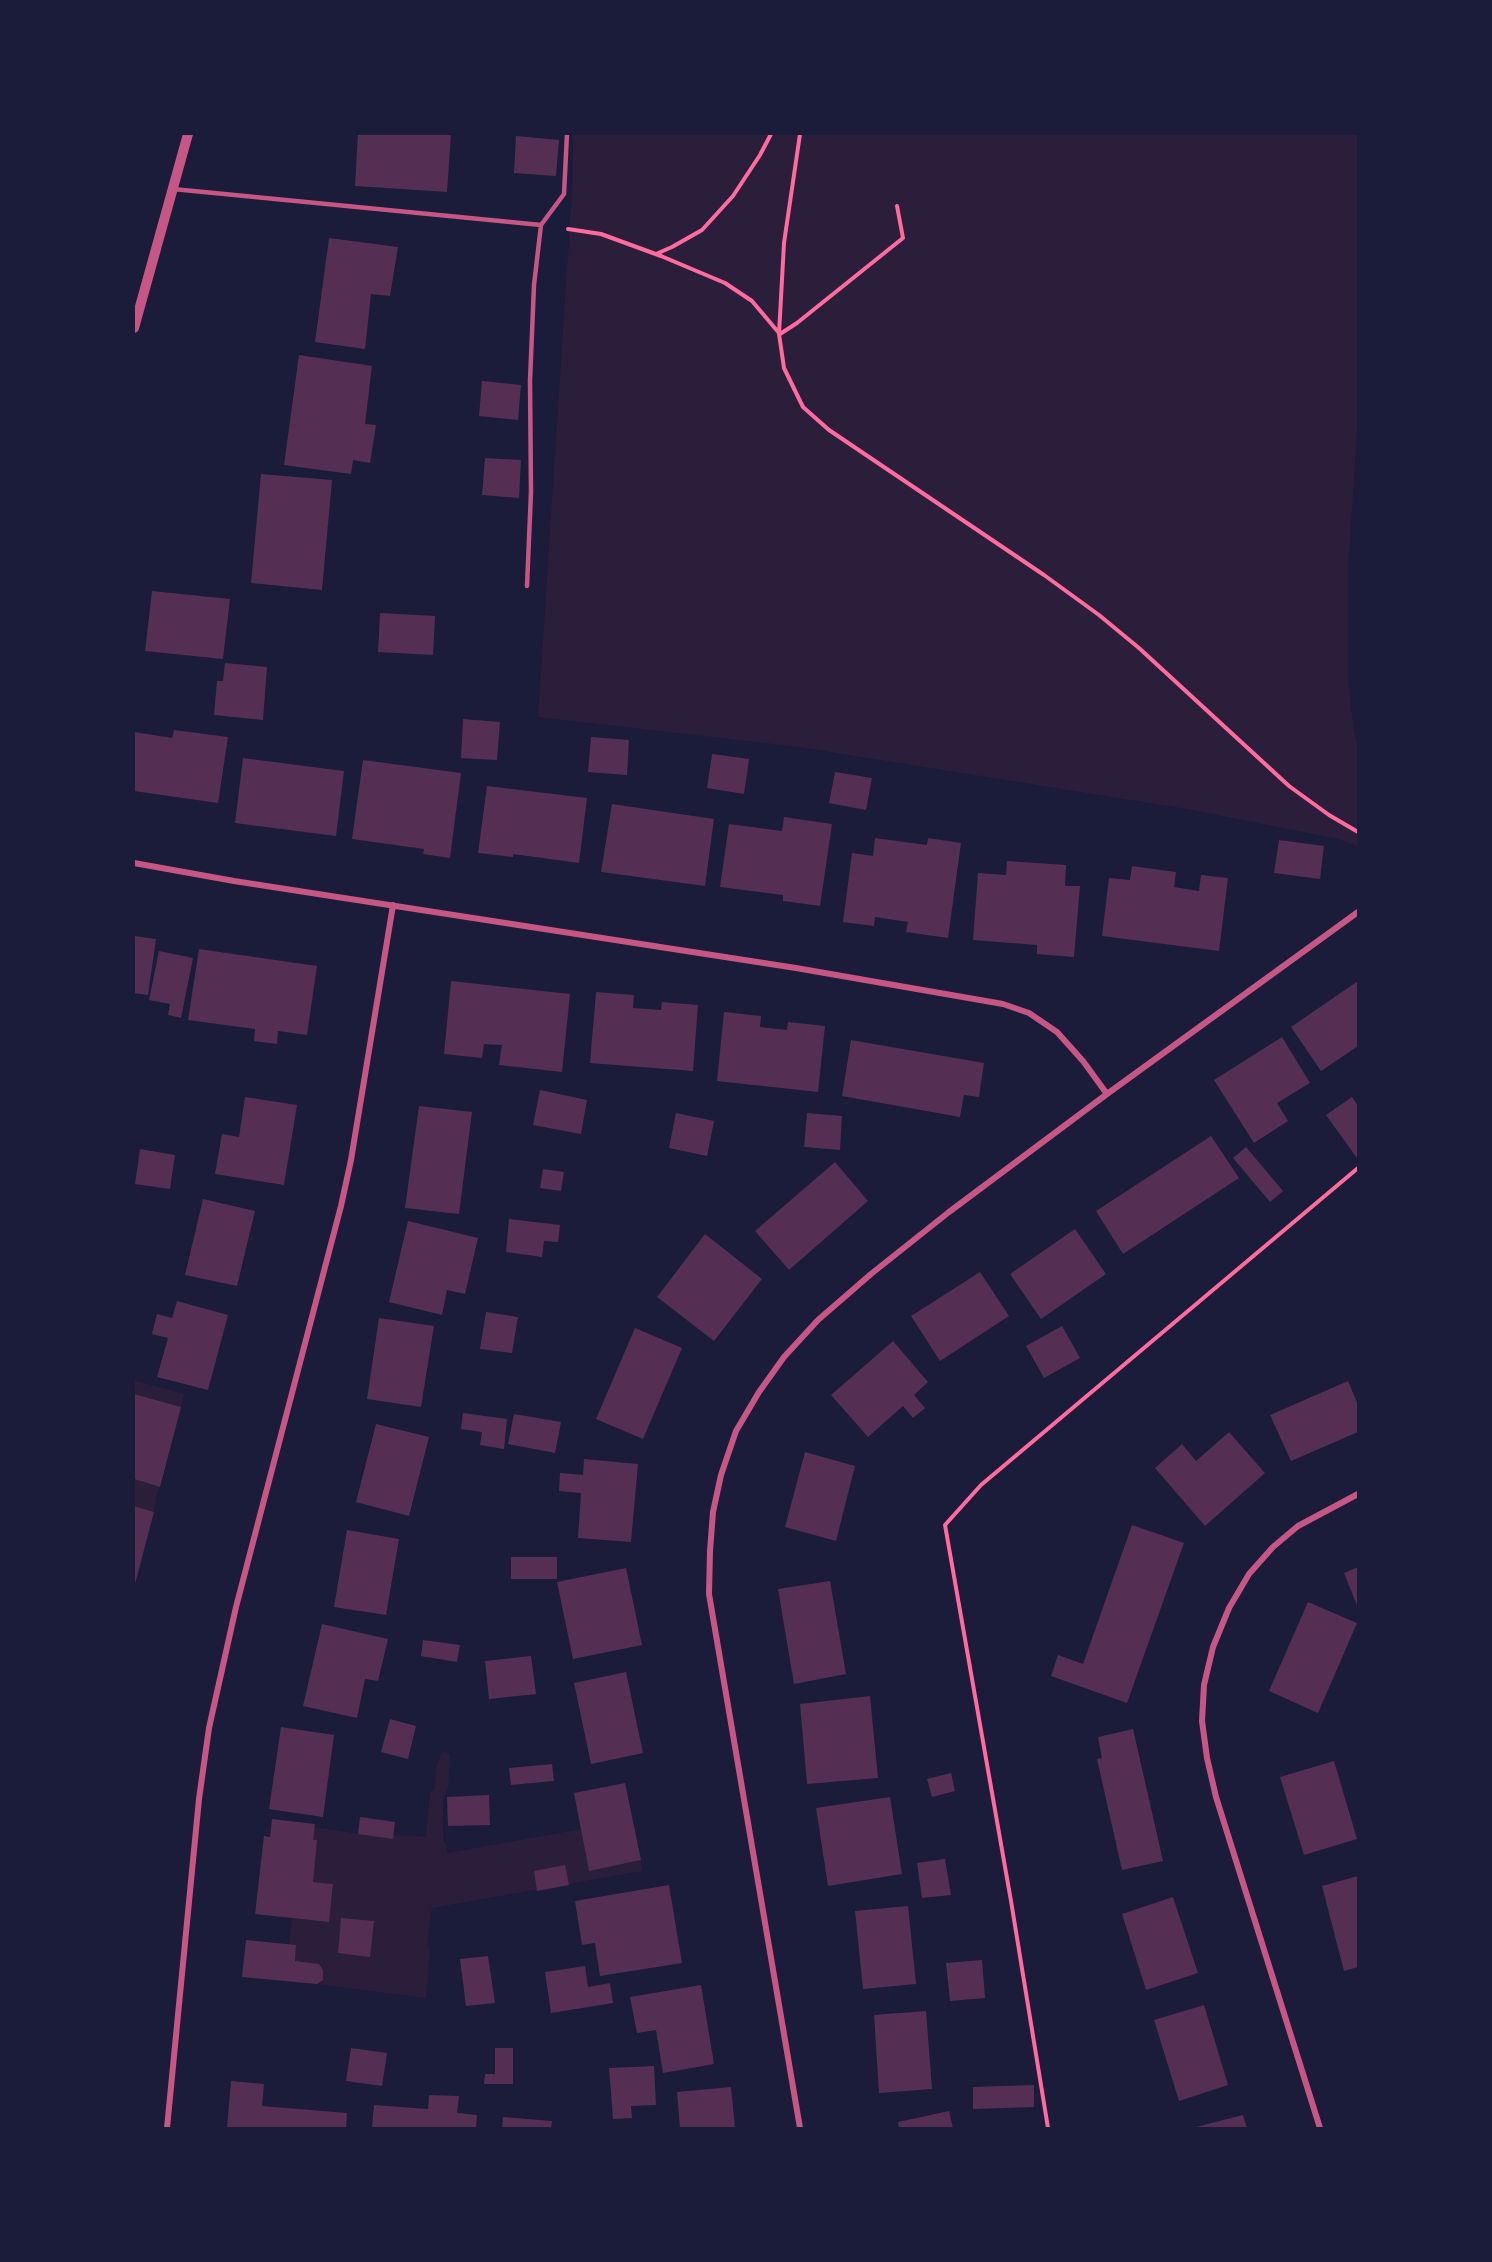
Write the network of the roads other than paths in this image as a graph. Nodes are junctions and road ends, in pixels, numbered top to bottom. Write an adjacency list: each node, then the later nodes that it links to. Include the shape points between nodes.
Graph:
1 (188, 134): 3 (street)
2 (567, 134): 4 (lane, via 564,194)
3 (173, 189): 4 (lane); 5 (street)
4 (541, 225): 7 (lane, via 530,381)
5 (136, 309): 6 (street)
6 (134, 328)
7 (527, 586)
8 (134, 863): 9 (street)
9 (393, 905): 11 (street, via 1003,1004 1029,1013 1057,1032); 13 (street, via 341,1206 236,1607 209,1728)
10 (1359, 912): 11 (street)
11 (1107, 1094): 14 (street, via 949,1212 818,1320 759,1392 736,1431 721,1475 713,1512 710,1594)
12 (1359, 1494): 15 (street, via 1298,1526 1249,1574 1213,1647 1203,1694 1202,1721 1216,1797)
13 (167, 2128)
14 (800, 2128)
15 (1320, 2128)

